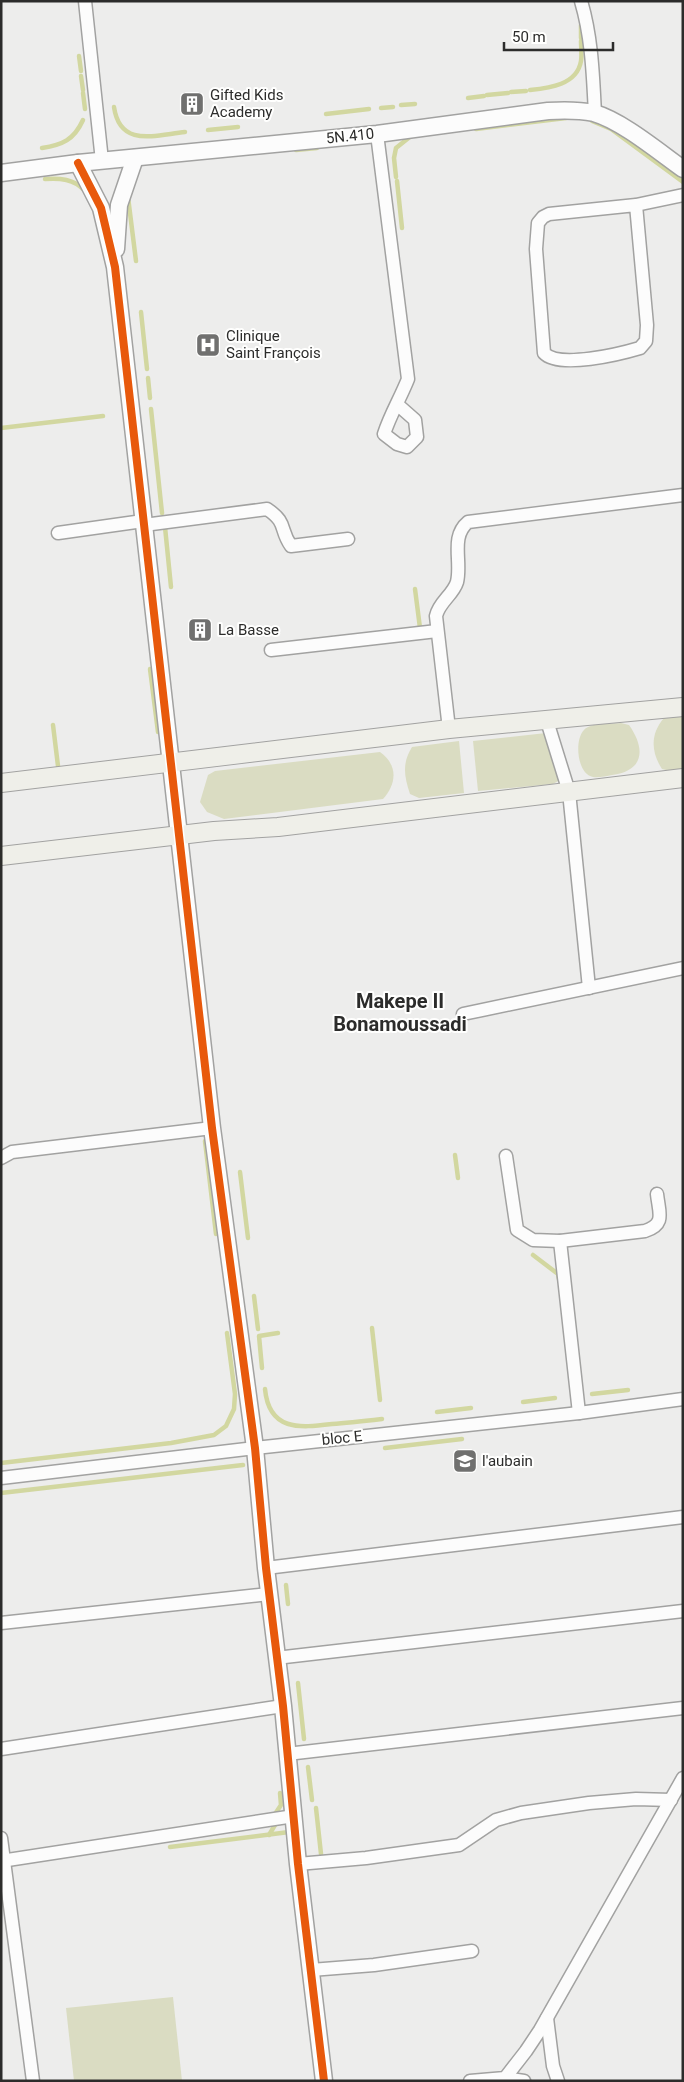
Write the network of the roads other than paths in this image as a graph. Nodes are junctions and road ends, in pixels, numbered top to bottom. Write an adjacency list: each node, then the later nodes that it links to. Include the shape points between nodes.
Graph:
1 (85, 1): 6 (street)
2 (581, 1): 3 (street, via 591,53)
3 (595, 114): 4 (street, 5N.410, via 548,111); 8 (street, 5N.410, via 620,125)
4 (377, 134): 5 (street, 5N.410); 13 (street, via 408,379)
5 (135, 158): 6 (street, 5N.410); 12 (street, via 120,205)
6 (102, 161): 7 (street, 5N.410)
7 (78, 163): 9 (street, 5N.410); 12 (street, via 101,208)
8 (683, 169)
9 (1, 173)
10 (683, 195): 11 (street)
11 (636, 205): 11 (street, via 549,214 538,224 536,249 544,353 548,357 557,360 596,358 640,348 646,341)
12 (115, 266): 15 (street)
13 (398, 405)
14 (683, 495): 18 (street, via 468,522 458,537 456,584 437,610)
15 (144, 523): 16 (street); 17 (street, via 267,509 277,516 284,529 284,537 291,546); 23 (street)
16 (58, 533)
17 (348, 539)
18 (437, 631): 19 (street); 22 (street)
19 (271, 650)
20 (683, 707): 21 (main road)
21 (547, 721): 22 (main road); 26 (street)
22 (449, 729): 23 (main road)
23 (170, 763): 25 (main road); 27 (street)
24 (683, 778): 26 (main road)
25 (1, 783)
26 (568, 792): 27 (main road); 30 (street)
27 (180, 836): 28 (main road); 32 (street)
28 (1, 856)
29 (683, 968): 30 (street)
30 (590, 988): 31 (street)
31 (464, 1014)
32 (212, 1128): 34 (street, via 12,1152); 39 (street)
33 (506, 1156): 36 (street, via 517,1230 533,1240)
34 (1, 1158)
35 (657, 1194): 36 (street, via 660,1218 655,1227)
36 (560, 1241): 38 (street)
37 (683, 1399): 38 (street, bloc E)
38 (579, 1413): 39 (street, bloc E)
39 (255, 1448): 40 (street, bloc E); 42 (street)
40 (1, 1478)
41 (683, 1516): 42 (street)
42 (266, 1568): 43 (street)
43 (268, 1594): 45 (street); 46 (street)
44 (683, 1611): 46 (street)
45 (1, 1623)
46 (276, 1658): 47 (street)
47 (283, 1706): 49 (street); 50 (street)
48 (683, 1708): 50 (street)
49 (1, 1749)
50 (288, 1754): 53 (street)
51 (683, 1778): 52 (street)
52 (670, 1800): 56 (street, via 599,1802 521,1813 496,1820 459,1845); 59 (street)
53 (294, 1816): 55 (street); 56 (street)
54 (1, 1838): 55 (street)
55 (2, 1861): 61 (street)
56 (298, 1864): 58 (street)
57 (472, 1951): 58 (street)
58 (311, 1970): 62 (street)
59 (547, 2018): 60 (street); 65 (street)
60 (505, 2078): 63 (street); 64 (street)
61 (33, 2081)
62 (324, 2081)
63 (470, 2081)
64 (524, 2081)
65 (558, 2081)

